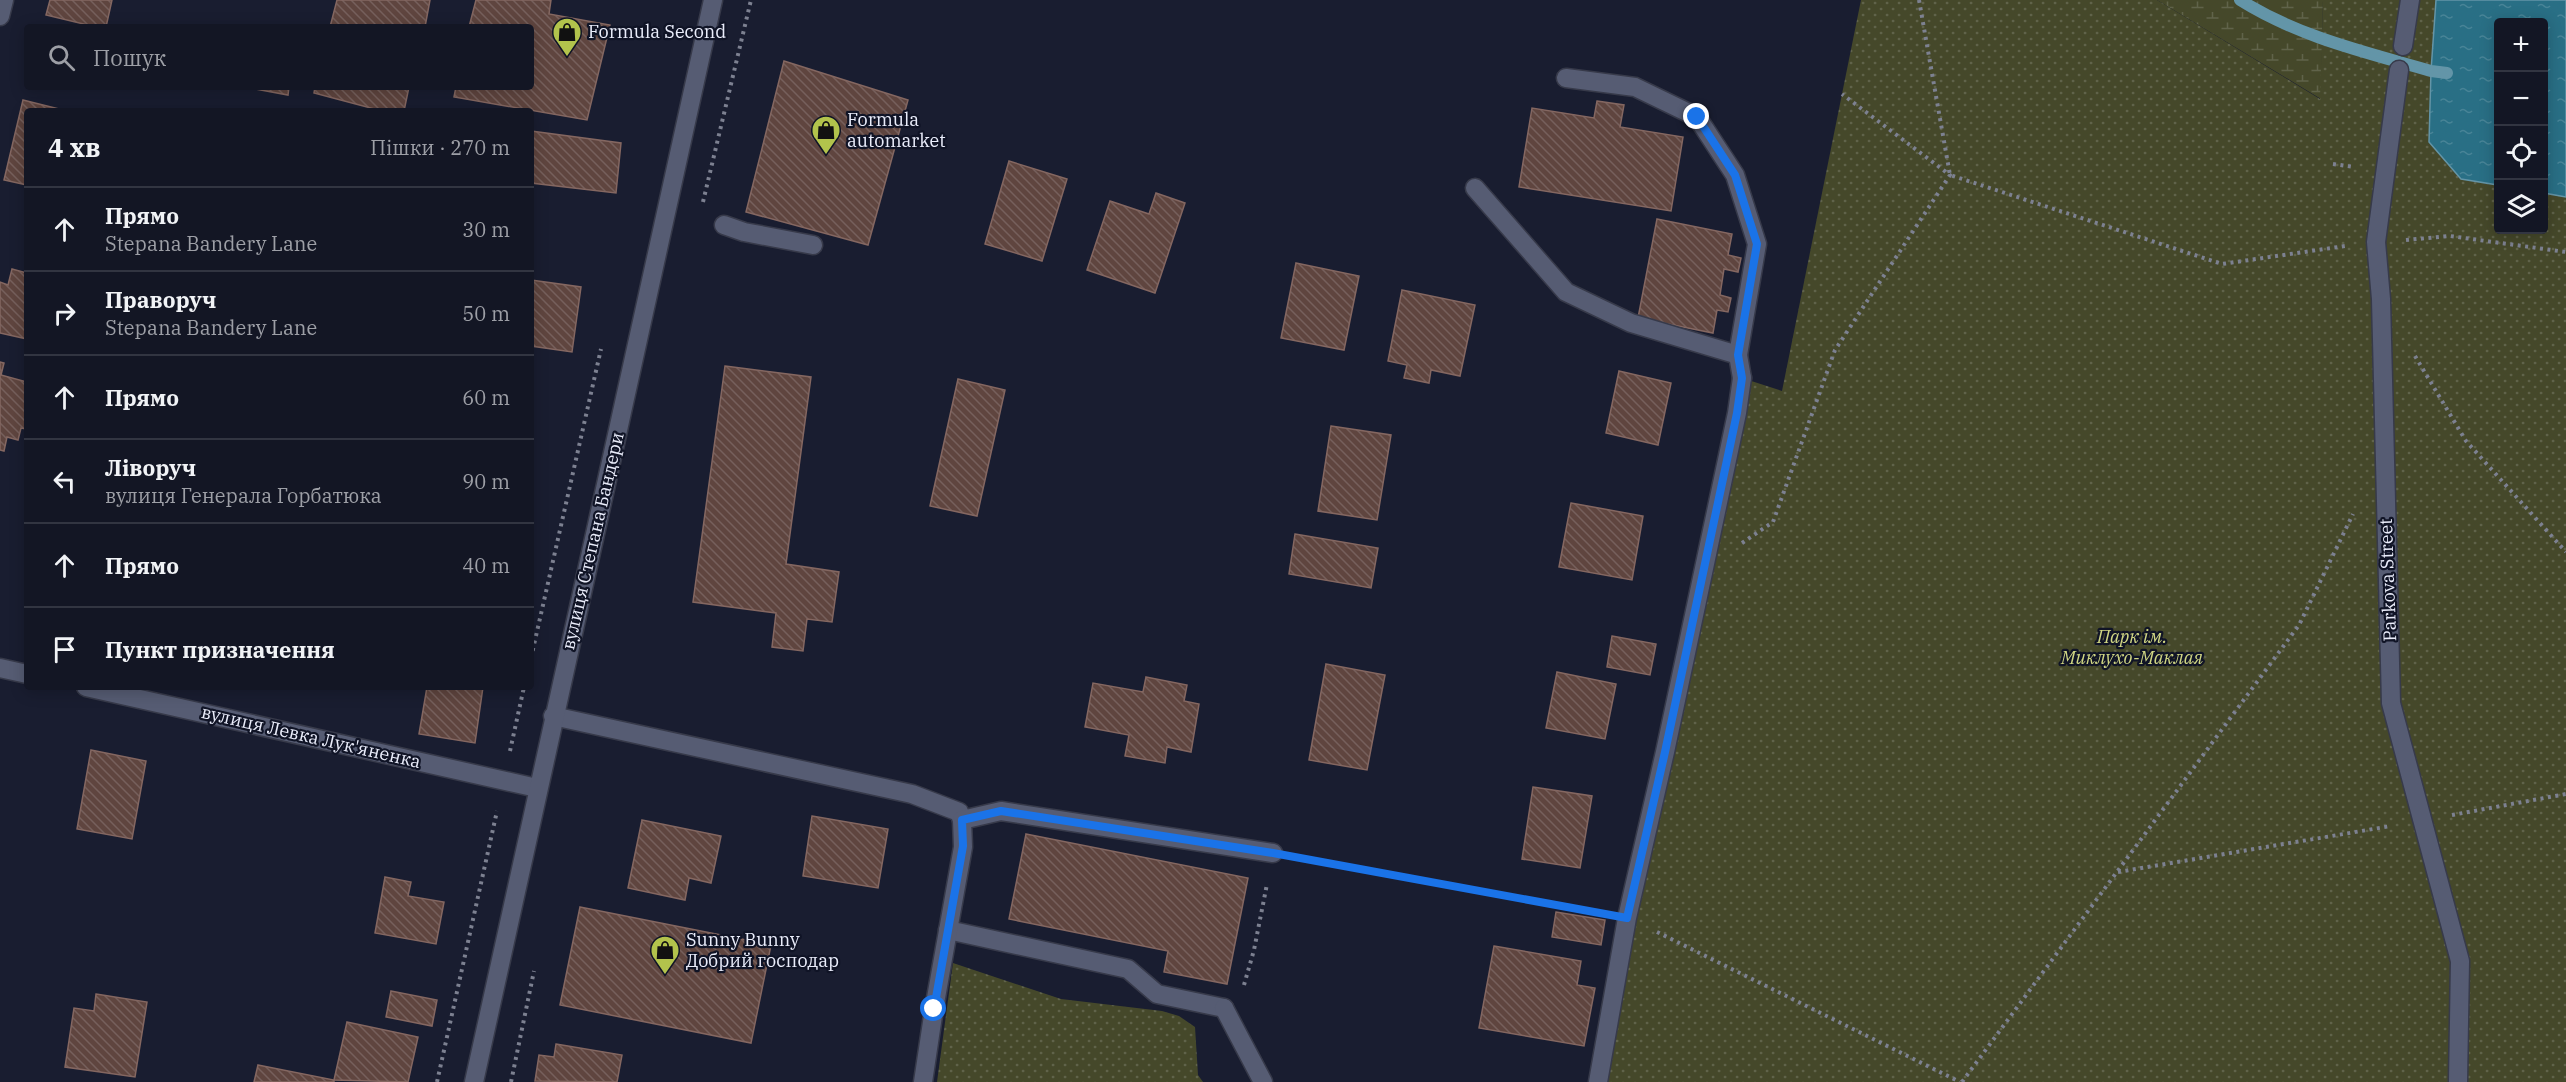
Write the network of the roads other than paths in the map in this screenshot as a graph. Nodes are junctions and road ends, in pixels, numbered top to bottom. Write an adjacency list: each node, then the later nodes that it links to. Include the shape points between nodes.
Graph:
1 (4, 0): 4 (street)
2 (713, 0): 15 (street, вулиця Степана Бандери)
3 (2410, 0): 5 (street)
4 (0, 16)
5 (2403, 46)
6 (2399, 70): 24 (street, Parkova Street, via 2376,242 2381,299 2391,703 2460,961)
7 (1566, 78): 11 (street, via 1635,87 1697,117 1735,175 1757,244)
8 (1475, 188): 11 (street, via 1566,292 1631,323)
9 (724, 225): 10 (street)
10 (813, 245)
11 (1738, 355): 23 (street, via 1742,378 1737,413 1627,918)
12 (0, 668): 13 (street)
13 (24, 673)
14 (99, 690): 16 (street, вулиця Левка Лук'яненка)
15 (554, 716): 16 (street, вулиця Степана Бандери); 17 (street, via 912,795 948,807 958,812)
16 (537, 788): 20 (street, вулиця Степана Бандери)
17 (962, 820): 18 (street, via 1001,811); 19 (street, via 963,846)
18 (1273, 853)
19 (948, 930): 21 (street); 22 (street, via 1128,969 1157,994 1224,1008)
20 (474, 1082)
21 (923, 1082)
22 (1263, 1082)
23 (1598, 1082)
24 (2458, 1082)

